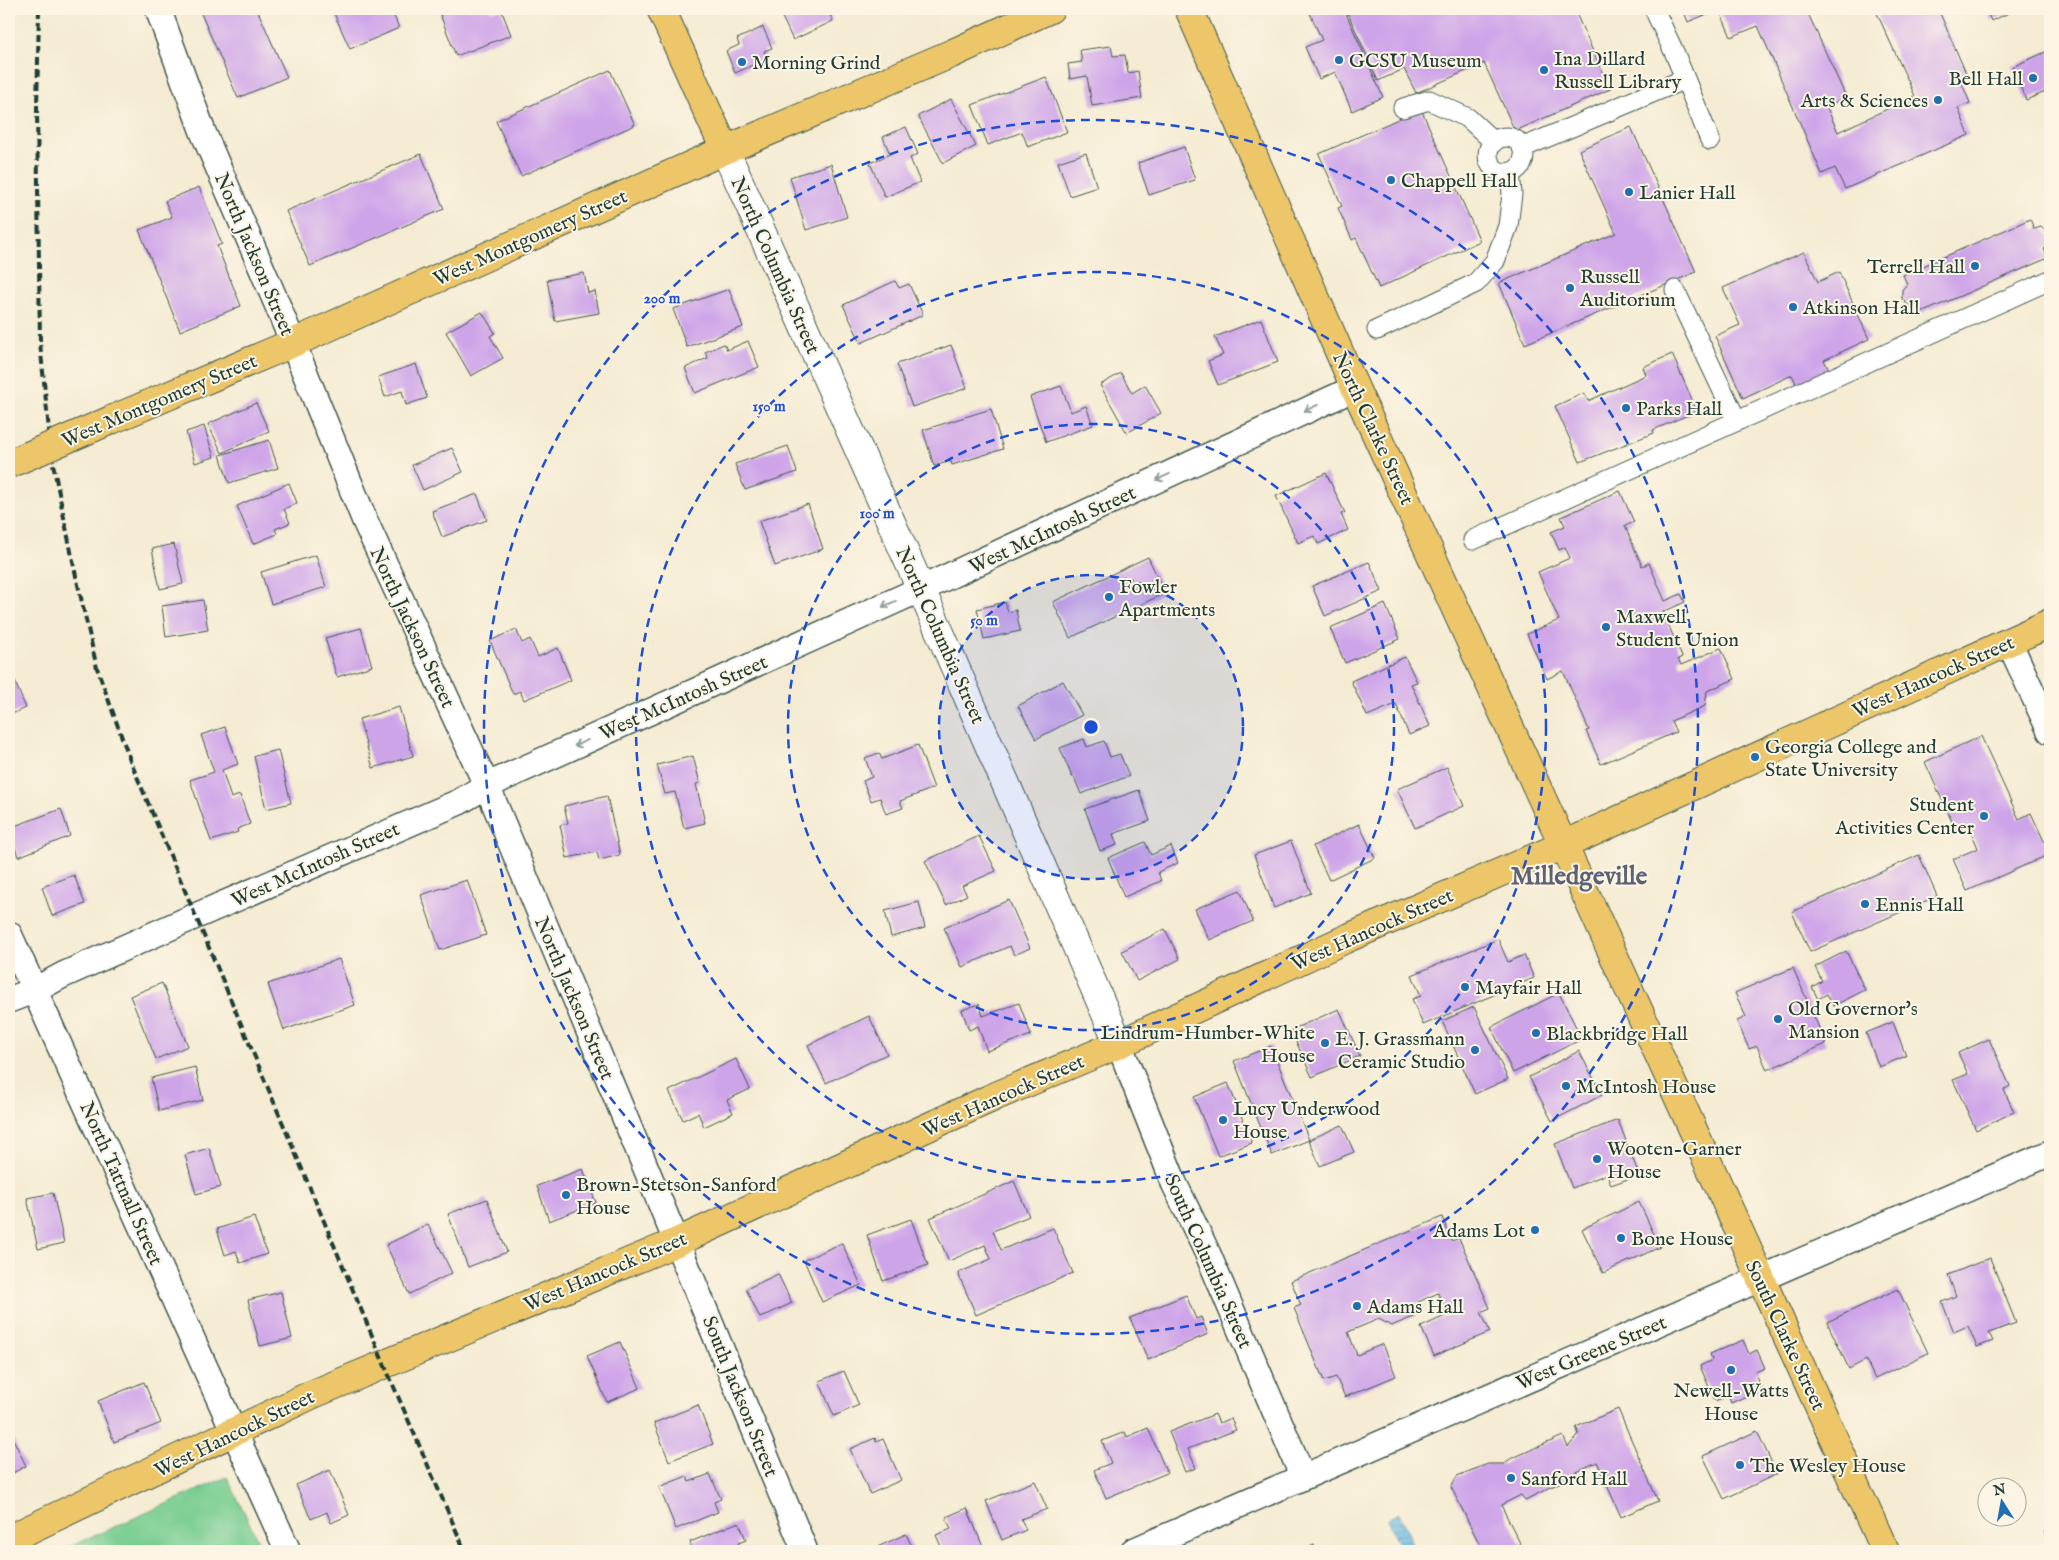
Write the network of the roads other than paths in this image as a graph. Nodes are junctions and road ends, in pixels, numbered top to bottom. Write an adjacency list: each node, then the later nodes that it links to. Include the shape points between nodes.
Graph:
1 (158, 9): 16 (street, North Jackson Street, via 203,132)
2 (661, 9): 11 (main road, North Columbia Street)
3 (1050, 9): 11 (main road, West Montgomery Street)
4 (1189, 9): 17 (main road, North Clarke Street)
5 (1654, 9): 6 (street)
6 (1685, 79): 8 (street); 10 (street)
7 (1403, 108): 9 (street, via 1429,100 1468,118)
8 (1710, 140)
9 (1494, 142): 10 (street, via 1510,138); 12 (street, via 1488,152 1490,162 1502,173)
10 (1522, 148): 12 (street, via 1521,164)
11 (725, 150): 16 (main road, West Montgomery Street); 21 (street, North Columbia Street)
12 (1510, 172): 15 (street, via 1512,194 1508,226 1495,261 1476,283)
13 (2050, 280): 18 (street)
14 (1675, 290): 18 (street)
15 (1377, 330)
16 (293, 342): 19 (main road, West Montgomery Street, bridge); 25 (street, North Jackson Street, via 365,521)
17 (1355, 388): 21 (street, West McIntosh Street, one-way to 21); 26 (main road, North Clarke Street)
18 (1737, 421): 20 (street)
19 (9, 464)
20 (1473, 540)
21 (921, 590): 25 (street, West McIntosh Street, one-way to 25); 30 (street, North Columbia Street)
22 (2050, 623): 23 (main road, West Hancock Street)
23 (2009, 642): 24 (street); 26 (main road, West Hancock Street)
24 (2050, 731)
25 (486, 786): 28 (street, West McIntosh Street, via 459,802 156,933); 32 (street, North Jackson Street)
26 (1564, 845): 30 (main road, West Hancock Street, via 1350,937); 33 (main road, South Clarke Street)
27 (9, 934): 28 (street, North Tattnall Street)
28 (35, 990): 29 (street, West McIntosh Street); 34 (street, North Tattnall Street)
29 (9, 1000)
30 (1120, 1044): 32 (main road, West Hancock Street, via 996,1096); 35 (street, South Columbia Street, via 1174,1183)
31 (2050, 1154): 33 (street, West Greene Street)
32 (677, 1242): 34 (main road, West Hancock Street, via 311,1395); 38 (street, South Jackson Street)
33 (1760, 1280): 35 (street, West Greene Street); 40 (main road, South Clarke Street)
34 (234, 1432): 36 (main road, West Hancock Street); 37 (street, North Tattnall Street)
35 (1303, 1477): 39 (street, West Greene Street)
36 (9, 1539)
37 (288, 1551)
38 (805, 1551)
39 (1133, 1551)
40 (1886, 1551)

